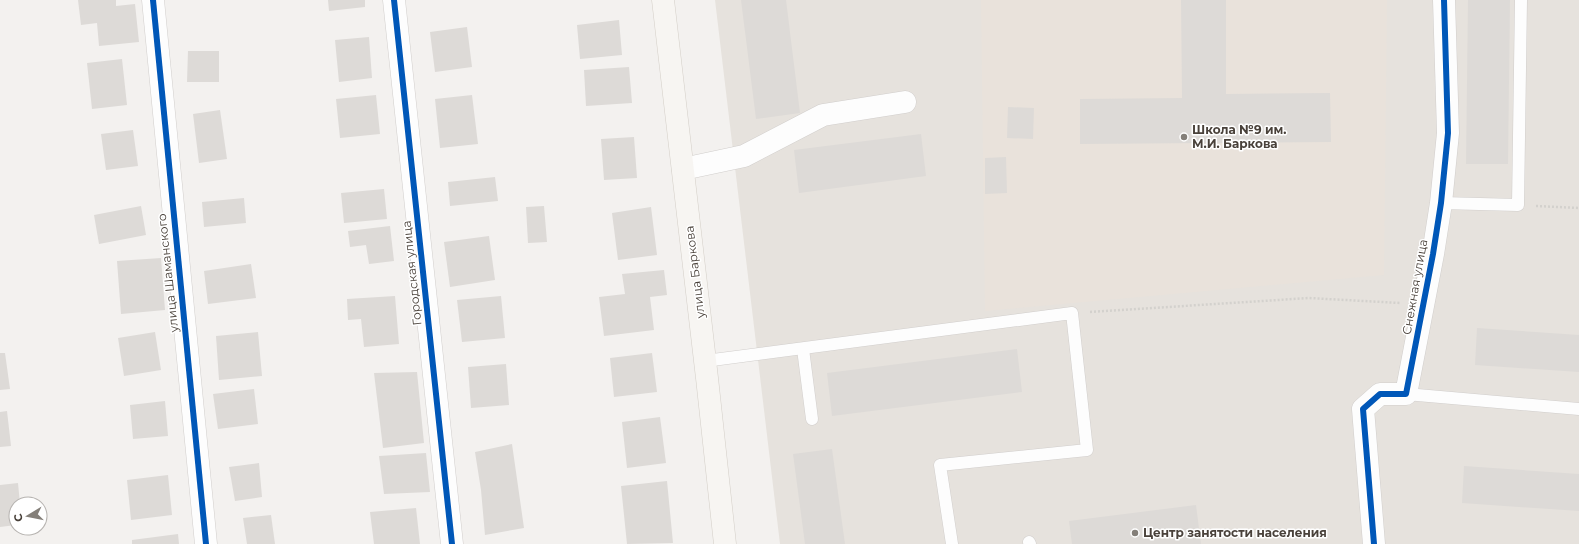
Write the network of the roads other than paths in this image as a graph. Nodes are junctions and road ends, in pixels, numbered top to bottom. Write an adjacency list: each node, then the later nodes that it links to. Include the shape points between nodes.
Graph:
1 (152, 0): 14 (street, улица Шаманского)
2 (394, 0): 15 (street, Городская улица)
3 (662, 0): 7 (main road, улица Баркова)
4 (1444, 0): 8 (street, Снежная улица, via 1448,134)
5 (1521, 0): 8 (lane, via 1518,205)
6 (905, 102): 7 (street, via 822,116 744,156)
7 (683, 169): 10 (main road, улица Баркова)
8 (1441, 202): 11 (street, Снежная улица)
9 (803, 349): 10 (lane); 13 (lane); 17 (lane, via 1072,313 1086,450 940,465)
10 (705, 361): 16 (main road, улица Баркова)
11 (1406, 394): 12 (lane); 18 (street, via 1380,394 1363,409)
12 (1579, 409)
13 (812, 419)
14 (206, 544)
15 (452, 544)
16 (725, 544)
17 (952, 544)
18 (1374, 544)

